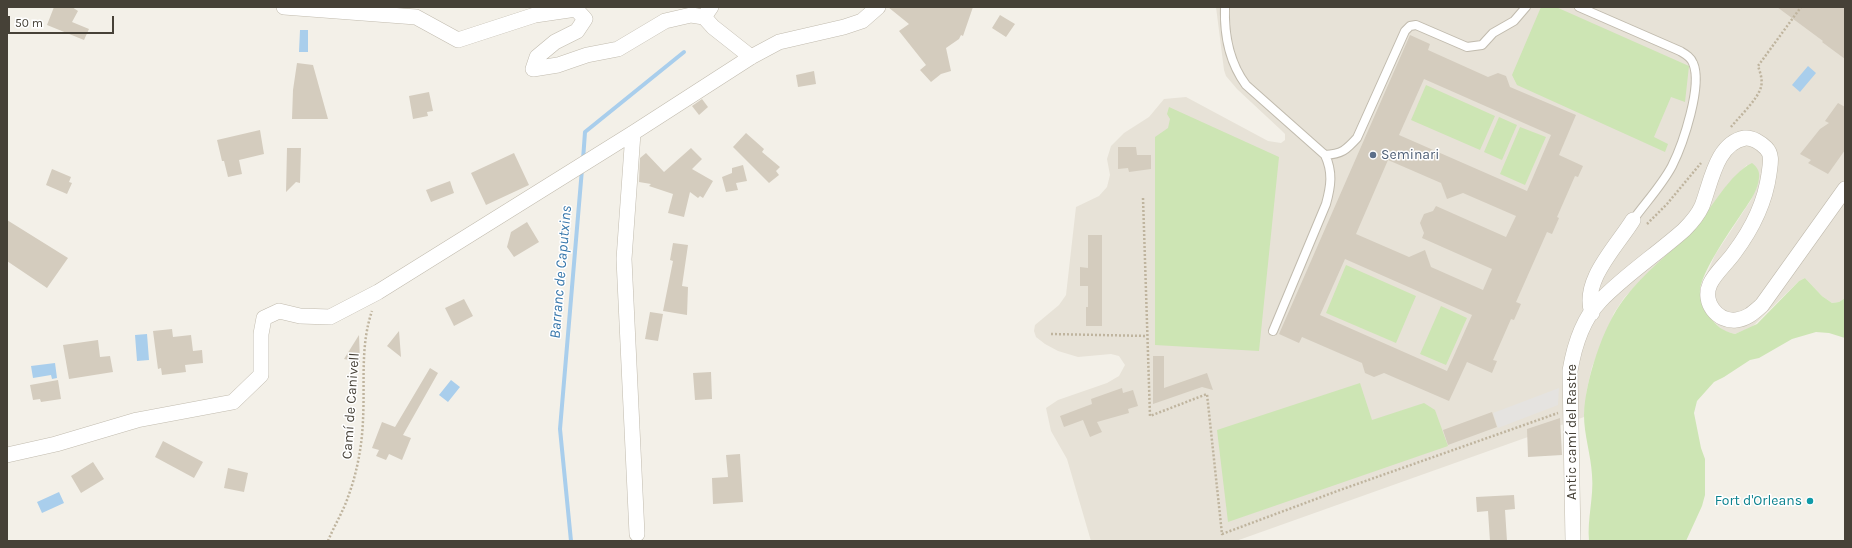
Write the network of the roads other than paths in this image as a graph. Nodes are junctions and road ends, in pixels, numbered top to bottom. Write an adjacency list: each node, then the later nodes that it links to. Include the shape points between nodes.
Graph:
1 (284, 7): 6 (street, via 416,16 458,40 535,15 576,9 585,19 577,31 555,42 536,57 533,69 618,49 665,21)
2 (878, 7): 7 (street, via 862,21 779,42)
3 (1224, 7): 9 (lane, via 1225,36 1236,72)
4 (1526, 7): 9 (lane, via 1514,21 1493,33 1482,45 1475,47 1467,47 1420,26 1410,26 1405,31 1357,138 1338,154)
5 (1579, 7): 11 (lane, via 1680,51 1693,62 1693,106 1678,153)
6 (708, 12): 7 (street, via 718,32)
7 (751, 57): 8 (street)
8 (633, 133): 14 (street, via 378,292 330,317 300,316 279,311 264,318 261,334 261,375 233,402 137,420 56,444); 15 (street, via 624,259)
9 (1325, 155): 13 (lane, via 1332,173 1326,204)
10 (1845, 189): 12 (street, Antic camí del Rastre, via 1762,305 1750,316 1736,320 1723,319 1712,311 1707,298 1710,284 1753,225 1766,190 1771,158 1767,149 1758,142 1748,138 1739,139 1729,145 1719,159 1694,220 1603,298)
11 (1638, 224): 12 (street, via 1602,265 1591,285 1589,295)
12 (1592, 313): 16 (street, Antic camí del Rastre, via 1581,333 1570,370)
13 (1273, 331)
14 (7, 455)
15 (637, 534)
16 (1573, 541)

